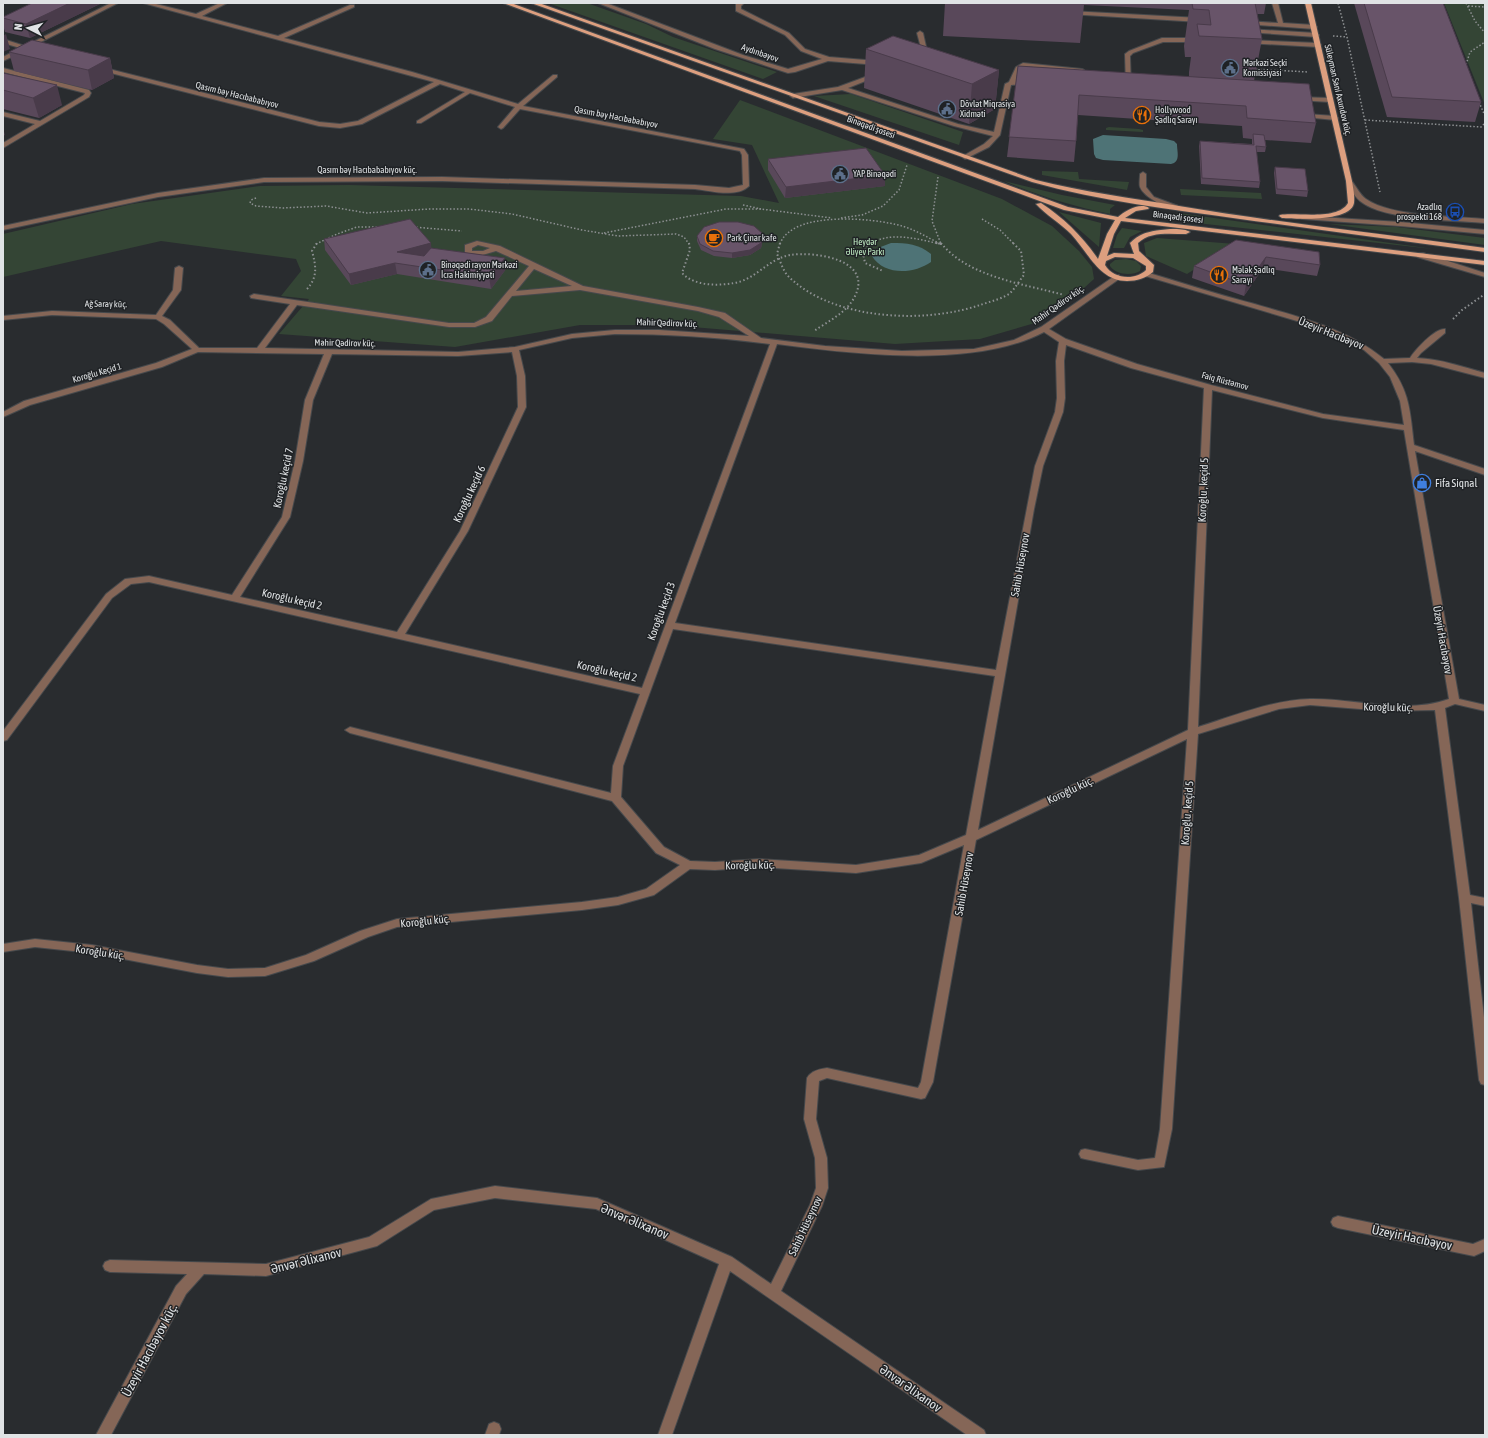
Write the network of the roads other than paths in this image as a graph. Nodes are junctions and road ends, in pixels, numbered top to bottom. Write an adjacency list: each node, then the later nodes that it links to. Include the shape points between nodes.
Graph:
1 (115, 3): 25 (street)
2 (146, 3): 12 (street, Qasım bəy Hacıbababıyov)
3 (224, 3): 12 (street)
4 (506, 3): 61 (main road, Binəqədi şosesi)
5 (534, 3): 45 (main road, Binəqədi şosesi)
6 (601, 3): 28 (street, Aydınbəyov, via 788,71)
7 (740, 3): 28 (street, via 738,10 787,34 803,50)
8 (1275, 3): 15 (street)
9 (1308, 3): 16 (main road, Süleyman Sani Axundov küç.)
10 (352, 6): 20 (street)
11 (1060, 13): 13 (street)
12 (197, 16): 20 (street, Qasım bəy Hacıbababıyov)
13 (1210, 21)
14 (1242, 23): 15 (street)
15 (1281, 25): 16 (street)
16 (1314, 26): 19 (main road, Süleyman Sani Axundov küç.)
17 (1245, 31): 19 (street)
18 (920, 33): 30 (street)
19 (1316, 35): 24 (main road, Süleyman Sani Axundov küç.)
20 (279, 38): 35 (street, Qasım bəy Hacıbababıyov)
21 (1207, 40): 42 (street, via 1162,40 1131,52 1127,55)
22 (3, 41): 25 (street)
23 (1238, 42): 24 (street)
24 (1318, 45): 47 (main road, Süleyman Sani Axundov küç.)
25 (26, 48): 26 (street); 27 (street)
26 (40, 52)
27 (3, 59)
28 (828, 59): 29 (street, Aydınbəyov)
29 (887, 64)
30 (929, 67)
31 (98, 68): 35 (street, Qasım bəy Hacıbababıyov, via 319,124 340,126 360,123)
32 (3, 70): 53 (street, via 88,93 87,96)
33 (885, 72): 40 (street)
34 (555, 76): 48 (street)
35 (440, 82): 44 (street, Qasım bəy Hacıbababıyov)
36 (1001, 83): 37 (street)
37 (1010, 83): 38 (street); 39 (street, via 1018,68 1023,65 1082,71 1086,77); 55 (street)
38 (1034, 83)
39 (1085, 86)
40 (843, 88): 45 (street); 55 (street, via 956,125)
41 (1121, 88): 42 (street)
42 (1128, 89): 43 (street)
43 (1136, 89)
44 (470, 91): 48 (street, Qasım bəy Hacıbababıyov); 52 (street)
45 (793, 96): 57 (main road, Binəqədi şosesi)
46 (1294, 99): 47 (street)
47 (1330, 100): 51 (main road, Süleyman Sani Axundov küç.)
48 (520, 106): 54 (street); 60 (street, Qasım bəy Hacıbababıyov, via 742,150 745,155 746,186 742,190)
49 (3, 114): 53 (street)
50 (1306, 116): 51 (street)
51 (1335, 118): 59 (main road, Süleyman Sani Axundov küç.)
52 (419, 122)
53 (39, 123): 56 (street)
54 (501, 127)
55 (997, 135): 57 (street, via 988,144)
56 (3, 146)
57 (965, 157): 62 (main road, Binəqədi şosesi, via 1077,193)
58 (1143, 174): 62 (street, via 1143,187 1152,198)
59 (1349, 181): 64 (main road, Süleyman Sani Axundov küç., via 1349,207 1318,216); 66 (street, via 1360,197 1382,209)
60 (735, 190): 67 (street, Qasım bəy Hacıbababıyov küç., via 442,179 264,180 158,195)
61 (1020, 193): 65 (main road, Binəqədi şosesi, via 1066,209); 75 (main road, via 1062,222 1083,242)
62 (1180, 208): 63 (main road); 65 (main road, via 1140,208 1126,212)
63 (1201, 211): 64 (main road); 71 (main road)
64 (1291, 217): 68 (street)
65 (1118, 219): 69 (main road, Binəqədi şosesi); 75 (main road)
66 (1485, 221)
67 (3, 228)
68 (1485, 232)
69 (1238, 233): 72 (main road); 73 (main road, via 1174,232 1145,235 1134,243 1136,252)
70 (497, 248): 76 (street)
71 (1485, 250)
72 (1416, 254): 74 (main road); 79 (street)
73 (1144, 260): 75 (main road, via 1130,255 1109,256); 78 (main road, via 1150,268)
74 (1485, 263)
75 (1101, 265): 80 (main road, via 1107,273)
76 (533, 266): 81 (street); 82 (street)
77 (179, 268): 85 (street, via 177,290)
78 (1146, 275): 80 (main road, via 1132,278); 97 (street, Üzeyir Hacıbəyov, via 1311,323 1354,341)
79 (1485, 275)
80 (1116, 277): 87 (street, Mahir Qədirov küç.)
81 (581, 288): 82 (street); 89 (street, via 722,315)
82 (510, 294): 84 (street, via 488,319 462,326)
83 (254, 296): 84 (street)
84 (295, 302): 94 (street)
85 (158, 317): 86 (street, Ağ Saray küç., via 52,313); 93 (street)
86 (3, 318)
87 (1044, 329): 90 (street, Faiq Rüstəmov); 91 (street, Mahir Qədirov küç., via 1016,342 974,351 941,353 825,348)
88 (1442, 331): 96 (street, via 1418,351)
89 (758, 340): 91 (street, Mahir Qədirov küç.); 92 (street, Mahir Qədirov küç., via 659,332 615,332 572,336)
90 (1063, 341): 99 (street, Faiq Rüstəmov, via 1134,366); 107 (street, Sahib Hüseynov, via 1059,412 1039,466)
91 (774, 342): 105 (street, Koroğlu keçid 3)
92 (515, 349): 95 (street, Mahir Qədirov küç., via 458,354); 106 (street, Koroğlu keçid 6, via 521,376 522,407 464,531)
93 (197, 350): 94 (street, Mahir Qədirov küç.); 100 (street, Koroğlu Keçid 1, via 159,365 27,403)
94 (258, 350): 95 (street, Mahir Qədirov küç.)
95 (329, 352): 104 (street, Koroğlu keçid 7, via 309,400 286,517)
96 (1412, 360): 97 (street); 98 (street, via 1450,366)
97 (1384, 361): 101 (street, Üzeyir Hacıbəyov, via 1401,388 1407,406)
98 (1485, 376)
99 (1208, 387): 101 (street, Faiq Rüstəmov, via 1323,416); 113 (street, Koroğlu , keçid 5)
100 (3, 414)
101 (1408, 428): 102 (street, Üzeyir Hacıbəyov)
102 (1410, 446): 103 (street); 109 (street, Üzeyir Hacıbəyov)
103 (1485, 472)
104 (235, 598): 106 (street, Koroğlu keçid 2); 114 (street, Koroğlu keçid 2, via 149,579 128,581 109,596)
105 (669, 625): 107 (street); 108 (street, Koroğlu keçid 3)
106 (399, 636): 108 (street, Koroğlu keçid 2)
107 (1000, 674): 116 (street, Sahib Hüseynov)
108 (645, 692): 115 (street, Koroğlu keçid 3, via 618,766)
109 (1454, 701): 110 (street, Koroğlu küç.); 111 (street)
110 (1440, 706): 113 (street, Koroğlu küç., via 1386,708 1310,702 1278,706); 118 (street)
111 (1485, 708)
112 (350, 730): 115 (street)
113 (1193, 732): 116 (street, Koroğlu küç.); 122 (street, Koroğlu , keçid 5, via 1166,1129 1160,1163 1138,1165)
114 (3, 738)
115 (616, 798): 117 (street, via 660,850)
116 (972, 837): 117 (street, Koroğlu küç., via 921,859 856,869 759,863); 128 (street, Sahib Hüseynov, via 927,1082 921,1094 827,1073 813,1078 810,1119 821,1158 822,1188 816,1206)
117 (688, 865): 120 (street, Koroğlu küç., via 650,892 618,901 397,923 364,934 310,958 265,972 228,973 197,970 92,949 35,943)
118 (1465, 898): 119 (street); 121 (street)
119 (1485, 902)
120 (3, 948)
121 (1485, 1080)
122 (1085, 1154)
123 (1338, 1222): 124 (street, Üzeyir Hacıbəyov, via 1474,1250)
124 (1485, 1245)
125 (726, 1261): 127 (street, Ənvər Əlixanov, via 597,1204 495,1192 431,1205 372,1242 266,1270); 128 (street, Ənvər Əlixanov); 130 (street)
126 (110, 1266): 127 (street, Ənvər Əlixanov)
127 (200, 1269): 129 (street, Üzeyir Hacıbəyov küç., via 181,1290)
128 (773, 1293): 131 (street, Ənvər Əlixanov)
129 (103, 1435)
130 (665, 1435)
131 (979, 1435)

